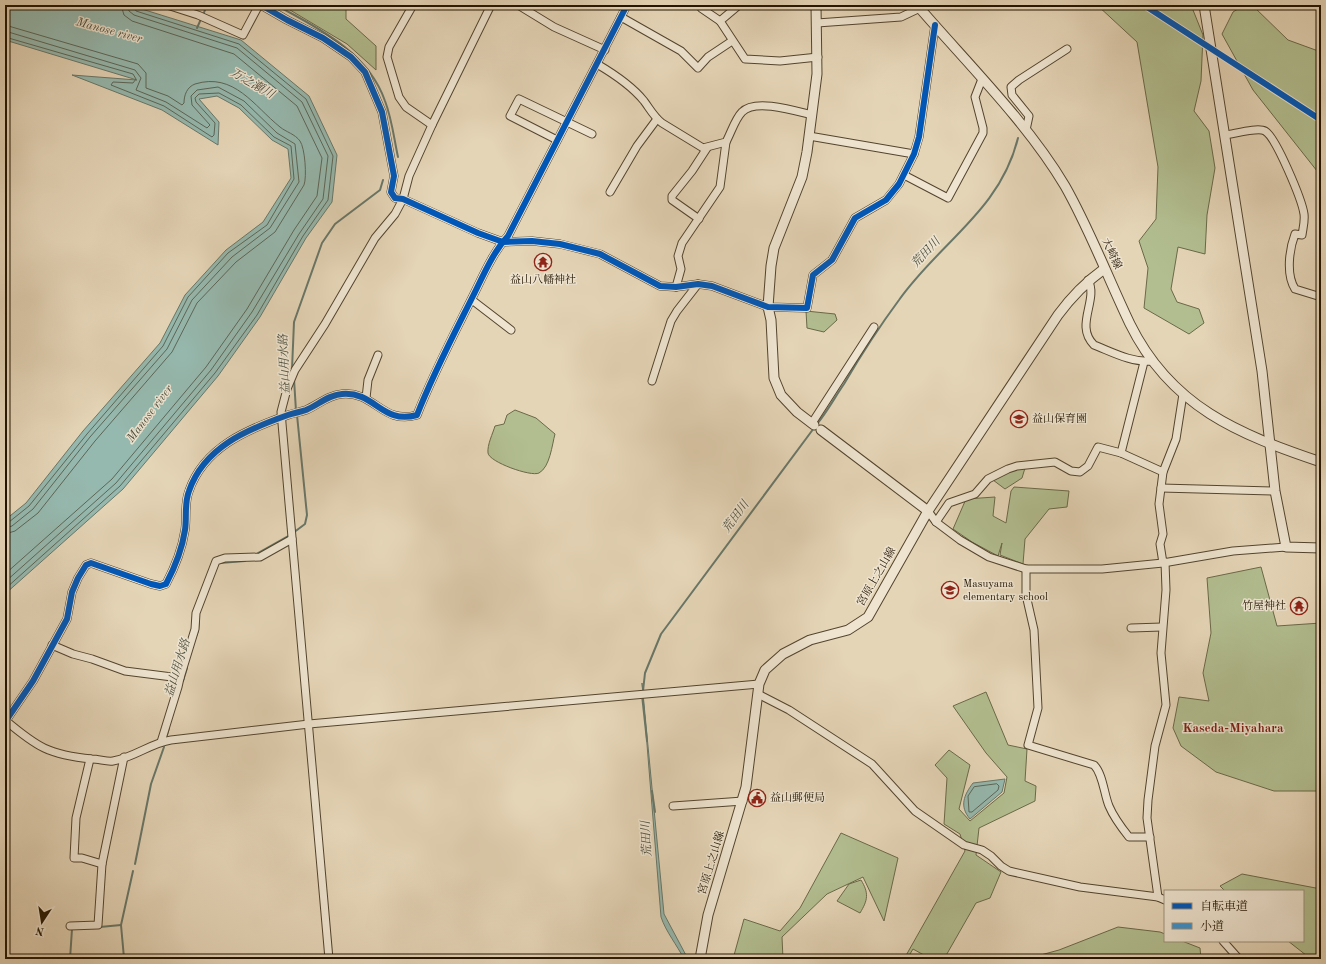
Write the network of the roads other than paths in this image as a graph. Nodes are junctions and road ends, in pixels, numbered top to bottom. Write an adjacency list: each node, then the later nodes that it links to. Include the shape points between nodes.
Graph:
1 (167, 5): 2 (street, via 244,35)
2 (260, 5): 11 (street)
3 (413, 5): 26 (street, via 389,47 387,57 399,97 406,107)
4 (491, 5): 26 (street)
5 (518, 5): 19 (street, via 554,27)
6 (627, 5): 13 (street)
7 (703, 5): 14 (street, via 701,8)
8 (739, 5): 14 (street)
9 (816, 5): 15 (street)
10 (918, 7): 15 (street, via 901,17); 16 (street, 大崎線)
11 (275, 8): 37 (street, via 351,57 365,72 382,112 394,176 391,192 395,198)
12 (1205, 8): 29 (street)
13 (621, 16): 17 (street, via 681,51 698,68 708,57); 19 (street)
14 (720, 21): 17 (street)
15 (818, 23): 20 (street)
16 (935, 25): 22 (street, 大崎線); 34 (street, via 919,137)
17 (732, 41): 20 (street, via 745,59 780,61)
18 (1067, 49): 27 (street, via 1011,87 1012,95 1030,116)
19 (605, 50): 21 (street)
20 (818, 57): 23 (street)
21 (597, 64): 24 (street, via 644,100); 25 (street)
22 (982, 79): 27 (street, 大崎線); 35 (street, via 975,97 983,133 948,198)
23 (812, 115): 30 (street); 32 (street, via 762,105 753,106 742,112)
24 (656, 119): 33 (street, via 700,147); 36 (street)
25 (567, 122): 28 (street); 31 (street); 31 (street, via 519,100 510,116)
26 (432, 125): 37 (street, via 409,176)
27 (1026, 130): 40 (street, 大崎線, via 1066,187)
28 (592, 134)
29 (1225, 135): 44 (street, via 1264,130 1273,138 1299,197 1304,216 1302,235 1295,234 1291,244 1292,284 1295,289); 56 (street, via 1262,371)
30 (809, 136): 34 (street); 46 (street, via 802,177 774,248)
31 (557, 140): 39 (street)
32 (726, 142): 33 (street); 38 (street, via 720,187)
33 (707, 148): 38 (street, via 672,196 672,200)
34 (914, 154): 35 (street)
35 (904, 175): 46 (street, via 886,200 855,218 832,260 813,275 807,308)
36 (610, 192)
37 (403, 199): 39 (street); 54 (street, via 395,214 375,238 326,324 295,370 284,400)
38 (699, 219): 43 (street, via 687,235 678,256 681,269)
39 (503, 242): 43 (street, via 532,241 581,249 600,254 660,286); 45 (street)
40 (1104, 269): 41 (street, 宮原上之山線); 50 (street, 大崎線)
41 (1088, 280): 50 (street, via 1092,287 1086,326 1090,341 1104,349); 62 (street, 宮原上之山線, via 1058,315)
42 (698, 284): 43 (street); 46 (street, via 712,286); 51 (street, via 671,321)
43 (676, 287)
44 (1321, 297)
45 (472, 300): 48 (street); 53 (street, via 434,373 417,415 401,418 392,416)
46 (768, 307): 55 (street, via 774,378 781,395 797,412)
47 (874, 327): 55 (street)
48 (511, 330)
49 (378, 355): 53 (street, via 368,380)
50 (1148, 361): 52 (street, 大崎線); 57 (street)
51 (652, 381)
52 (1183, 394): 56 (street, 大崎線, via 1221,422); 59 (street, via 1176,439)
53 (366, 398): 54 (street, via 340,394)
54 (282, 417): 64 (street); 71 (street, via 229,440 202,466 188,493 185,530 176,564 166,584 150,584 91,563 86,565 72,592 67,619)
55 (816, 426): 62 (street)
56 (1270, 444): 58 (street, 大崎線); 61 (street)
57 (1121, 453): 59 (street); 63 (street, via 1098,447 1088,466 1076,472 1056,462 1008,469 988,479 975,494 949,503)
58 (1321, 462)
59 (1163, 472): 60 (street)
60 (1161, 488): 61 (street); 67 (street, via 1159,504 1163,534 1160,544)
61 (1275, 491): 65 (street)
62 (928, 511): 63 (street); 73 (street, 宮原上之山線, via 868,617 854,628 810,640 783,654 765,670)
63 (936, 522): 68 (street, via 989,557)
64 (292, 539): 72 (street, via 260,557 225,558 216,561 196,613 195,629); 75 (street)
65 (1286, 547): 66 (street); 67 (street, via 1233,551)
66 (1321, 548)
67 (1164, 563): 68 (street, via 1102,569); 69 (street, via 1166,590)
68 (1026, 569): 81 (street, via 1026,594 1034,630 1038,708 1028,745 1094,765 1099,772 1104,795 1118,824 1129,837)
69 (1162, 627): 70 (street); 81 (street, via 1161,653 1166,705 1149,777 1147,818)
70 (1131, 628)
71 (52, 645): 72 (street, via 125,671); 74 (street, via 33,681)
72 (180, 678): 76 (street)
73 (758, 689): 75 (street, via 534,703); 79 (street, 宮原上之山線, via 751,759); 83 (street, via 872,764 915,811 964,844 987,853 1009,871 1080,887)
74 (5, 721): 78 (street, via 51,752)
75 (309, 724): 76 (street); 86 (street)
76 (162, 742): 77 (street)
77 (124, 757): 78 (street, via 113,761); 82 (street)
78 (90, 759): 82 (street, via 76,818 74,858)
79 (743, 801): 80 (street); 87 (street, 宮原上之山線, via 708,915)
80 (673, 806)
81 (1150, 837): 83 (street)
82 (102, 864): 84 (street, via 98,925)
83 (1161, 898)
84 (70, 926)
85 (1224, 942): 88 (street)
86 (329, 959)
87 (700, 959)
88 (1239, 959)

